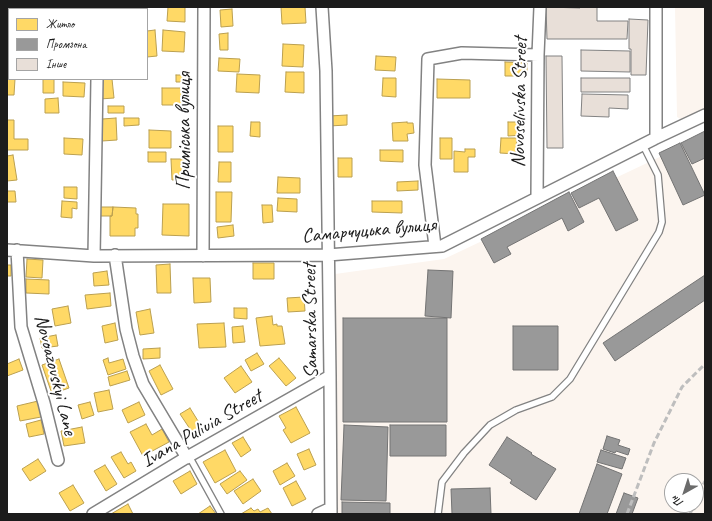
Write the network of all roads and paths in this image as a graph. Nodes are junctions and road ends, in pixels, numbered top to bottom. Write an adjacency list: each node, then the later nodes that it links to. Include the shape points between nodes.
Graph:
1 (204, 7): 16 (street, Приміська вулиця)
2 (322, 7): 14 (street, Samarska Street, via 326,71)
3 (540, 7): 5 (street, Novoselivska Street)
4 (656, 7): 8 (street)
5 (538, 55): 10 (street, Novoselivska Street); 11 (street, via 462,53 428,59 425,166)
6 (97, 80): 15 (street)
7 (705, 115): 8 (street, Самарчуцька вулиця)
8 (656, 138): 9 (street, Самарчуцька вулиця)
9 (643, 145): 10 (street, Самарчуцька вулиця); 24 (lane, via 658,175 662,222 659,232 570,379 552,397 516,410 490,425 442,482)
10 (537, 198): 11 (street, Самарчуцька вулиця, via 442,246)
11 (435, 246): 14 (street, Самарчуцька вулиця)
12 (12, 250): 15 (street, Самарчуцька вулиця); 19 (street, Novoazovskyi Lane, via 21,327)
13 (115, 255): 15 (street, Самарчуцька вулиця); 16 (street, Самарчуцька вулиця); 18 (street, via 126,329 143,384)
14 (328, 255): 16 (street, Самарчуцька вулиця); 17 (street, Samarska Street)
15 (94, 256)
16 (203, 256)
17 (330, 376): 18 (street, Ivana Puliuia Street); 20 (street, Samarska Street)
18 (188, 457): 21 (street, Ivana Puliuia Street); 22 (lane)
19 (58, 460)
20 (331, 511): 23 (street)
21 (93, 514)
22 (221, 514)
23 (318, 514)
24 (438, 514)

